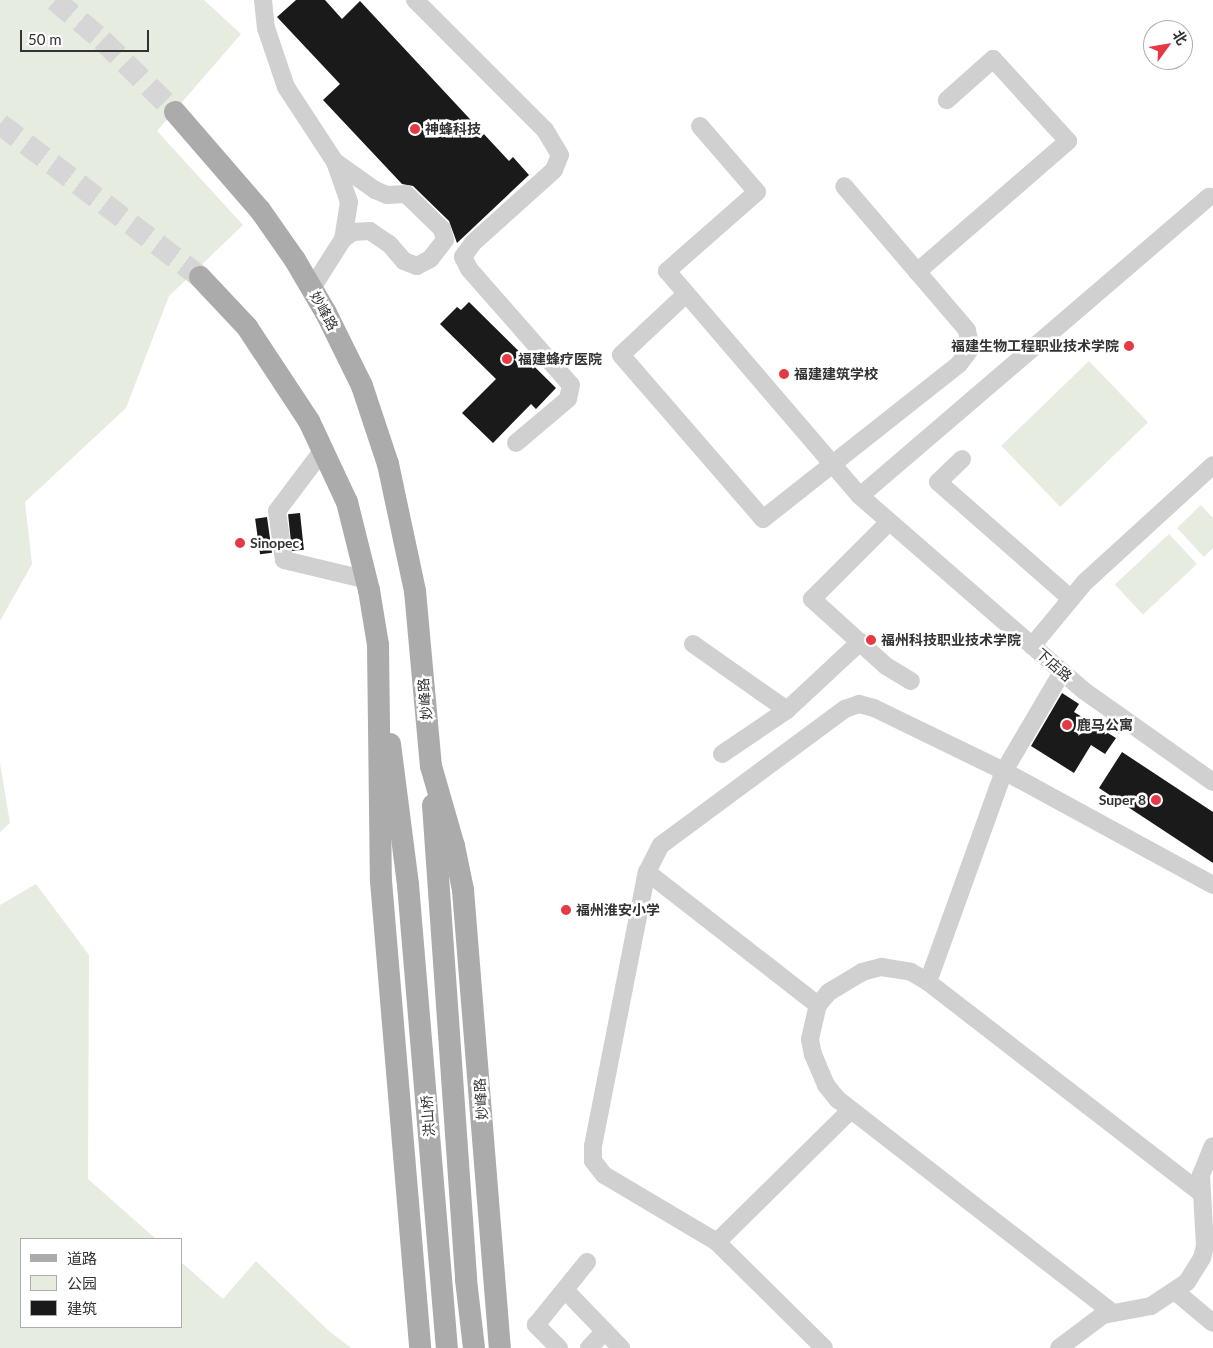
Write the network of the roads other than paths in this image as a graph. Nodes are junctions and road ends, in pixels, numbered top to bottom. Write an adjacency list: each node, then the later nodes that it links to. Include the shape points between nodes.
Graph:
1 (263, 0): 6 (street, via 266,28 286,87)
2 (415, 0): 14 (street, via 545,130 560,155 554,170 473,242 463,257 469,269 571,385 568,399)
3 (947, 100): 10 (street, via 993,59 1068,141)
4 (175, 112): 12 (main road, 妙峰路, via 260,210)
5 (700, 126): 13 (street, 下店路, via 757,192 667,271)
6 (335, 162): 9 (street, via 349,202); 9 (street, via 386,195 406,194 442,229 445,240 430,259 417,266 404,261 390,244 370,231 353,232)
7 (844, 186): 10 (street)
8 (1209, 197): 19 (street)
9 (343, 239): 12 (street)
10 (917, 272): 18 (street, via 967,330 972,339 968,355)
11 (200, 277): 15 (main road, via 223,299 264,350 298,401)
12 (312, 288): 31 (main road, 妙峰路, via 362,386 388,464 415,591)
13 (686, 294): 18 (street, 下店路); 18 (street, via 621,355 764,519)
14 (516, 443)
15 (324, 450): 21 (main road, via 347,502); 21 (street, via 277,511 284,560)
16 (962, 459): 22 (street, via 938,482)
17 (1213, 465): 22 (street, via 1085,582)
18 (832, 466): 19 (street, 下店路)
19 (860, 496): 20 (street, 下店路)
20 (889, 522): 23 (street, via 812,599); 26 (street, 下店路)
21 (367, 580): 25 (main road)
22 (1071, 599): 26 (street)
23 (860, 642): 28 (street, via 886,666); 29 (street)
24 (693, 644): 29 (street)
25 (378, 645): 50 (main road, via 380,851); 51 (main road, 洪山桥, via 408,885)
26 (1032, 646): 27 (street, 下店路)
27 (1062, 672): 32 (street); 33 (street, 下店路, via 1117,717)
28 (911, 681)
29 (787, 710): 30 (street)
30 (722, 754)
31 (431, 766): 52 (main road, via 466,1280); 53 (main road, 妙峰路, via 463,890)
32 (1004, 771): 34 (street, via 874,708 858,704 844,710 661,845); 35 (street); 36 (street)
33 (1213, 782)
34 (647, 872): 37 (street); 41 (street, via 593,1146 593,1161 604,1175)
35 (1213, 885)
36 (928, 982): 37 (street, via 898,968 881,968 845,980); 40 (street)
37 (818, 1005): 38 (street, via 810,1038 813,1055 826,1085)
38 (850, 1111): 41 (street); 46 (street)
39 (1213, 1146): 40 (street, via 1201,1175)
40 (1200, 1192): 43 (street)
41 (717, 1242): 58 (street)
42 (588, 1262): 44 (street)
43 (1208, 1262): 45 (street)
44 (564, 1290): 48 (street); 49 (street)
45 (1176, 1292): 46 (street, via 1151,1306); 47 (street)
46 (1113, 1313): 59 (street, via 1093,1321)
47 (1213, 1323)
48 (536, 1325): 54 (street); 55 (street)
49 (605, 1331): 56 (street); 57 (street)
50 (420, 1348)
51 (447, 1348)
52 (474, 1348)
53 (500, 1348)
54 (539, 1348)
55 (559, 1348)
56 (589, 1348)
57 (621, 1348)
58 (824, 1348)
59 (1059, 1348)

